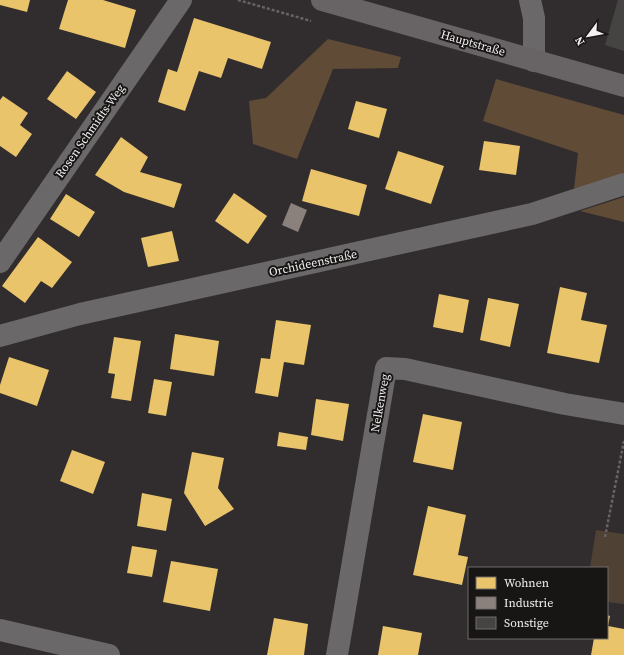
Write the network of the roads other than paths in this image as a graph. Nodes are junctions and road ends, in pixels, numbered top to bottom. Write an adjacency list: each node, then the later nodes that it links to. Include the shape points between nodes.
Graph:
1 (181, 0): 7 (street, Rosen Schmidts-Weg)
2 (322, 0): 4 (main road, Hauptstraße)
3 (530, 0): 4 (street, via 534,18)
4 (534, 61): 5 (main road, Hauptstraße)
5 (624, 86)
6 (624, 184): 8 (street, Orchideenstraße, via 532,214 80,314)
7 (0, 262)
8 (0, 336)
9 (624, 414): 12 (street, Nelkenweg, via 565,404 405,369 386,368)
10 (0, 630): 11 (street)
11 (109, 655)
12 (337, 655)

